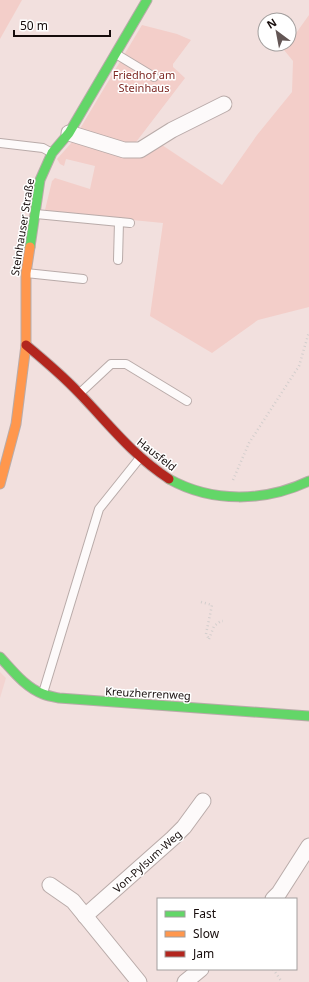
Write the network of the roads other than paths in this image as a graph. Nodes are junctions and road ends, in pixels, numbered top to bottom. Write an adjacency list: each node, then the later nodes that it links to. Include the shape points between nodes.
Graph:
1 (147, 0): 2 (street, Steinhauser Straße)
2 (116, 54): 3 (lane); 5 (street, Steinhauser Straße)
3 (154, 77)
4 (224, 104): 5 (street, via 172,130 140,150 124,150)
5 (69, 133): 7 (street, Steinhauser Straße)
6 (0, 143): 7 (lane, via 43,148)
7 (52, 153): 8 (street, Steinhauser Straße, via 40,180)
8 (35, 214): 9 (lane); 12 (street, Steinhauser Straße)
9 (119, 222): 10 (lane); 11 (lane)
10 (130, 223)
11 (118, 260)
12 (26, 273): 13 (lane); 14 (street, Steinhauser Straße)
13 (83, 279)
14 (26, 345): 15 (street, Hausfeld); 19 (street, Steinhauser Straße, via 16,424)
15 (79, 394): 16 (lane, via 110,364 126,364); 17 (street, Hausfeld)
16 (187, 401)
17 (140, 458): 18 (street, Hausfeld, via 173,482 194,491 225,497 259,497); 21 (lane, via 99,509)
18 (309, 481)
19 (0, 484)
20 (0, 657): 21 (street, Kreuzherrenweg, via 28,685)
21 (43, 694): 22 (street, Kreuzherrenweg, via 103,702)
22 (309, 716)
23 (203, 801): 27 (street, Von-Pylsum-Weg, via 178,833)
24 (309, 846): 26 (street)
25 (50, 885): 27 (street, via 73,901)
26 (274, 898)
27 (85, 916): 29 (street)
28 (200, 970): 30 (street)
29 (139, 982)
30 (185, 982)

